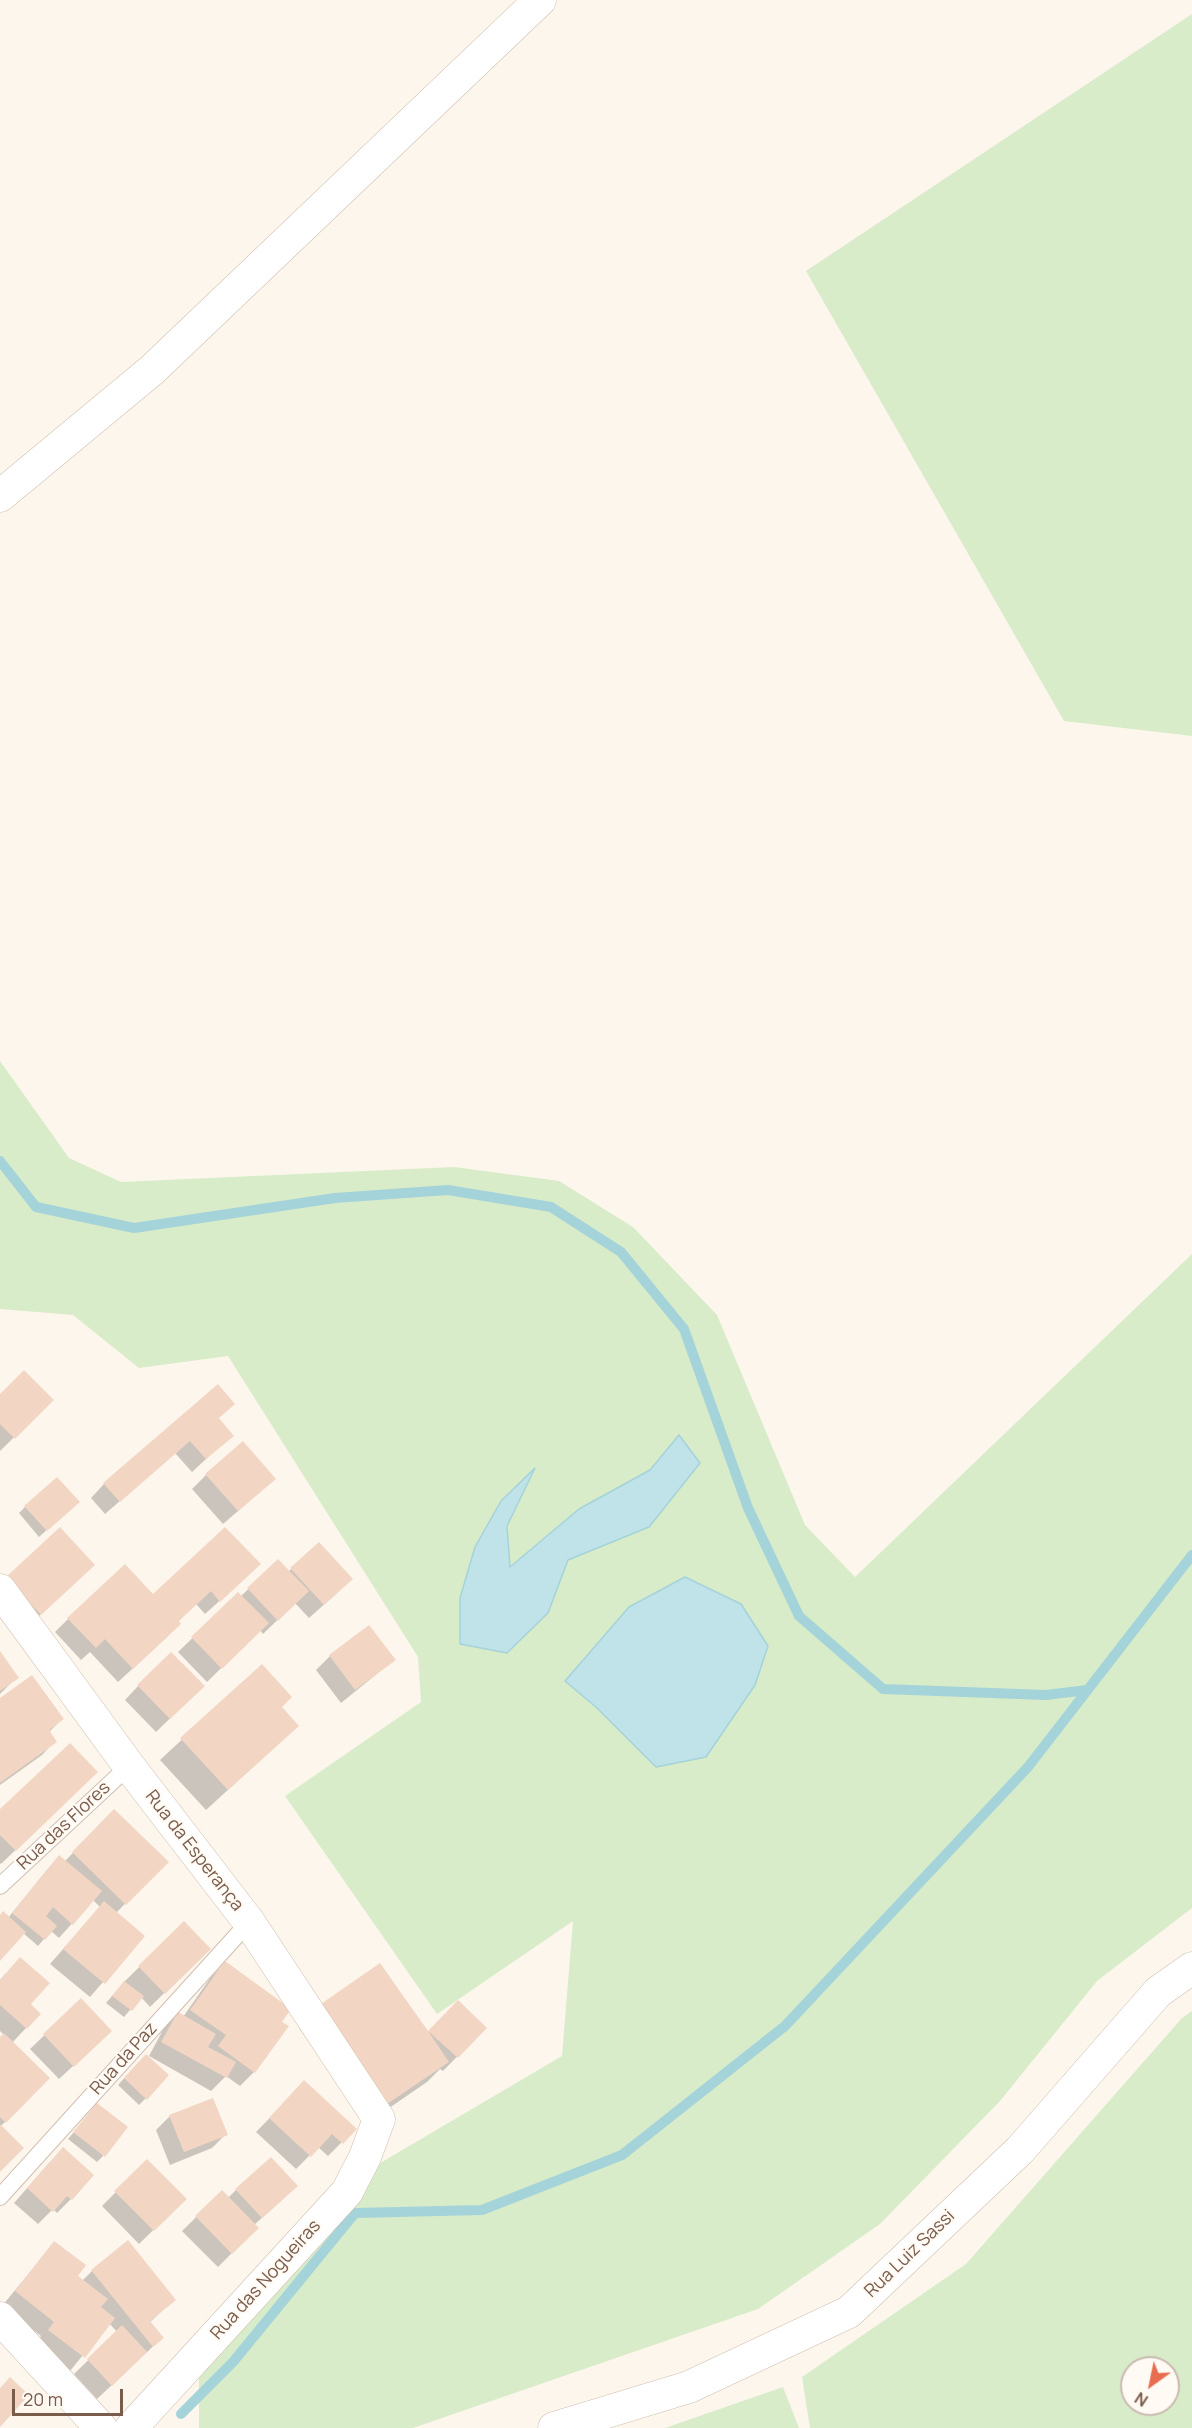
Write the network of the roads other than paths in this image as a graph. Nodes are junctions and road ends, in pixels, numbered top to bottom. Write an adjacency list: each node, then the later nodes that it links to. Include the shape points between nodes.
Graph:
1 (540, 0): 2 (street, via 152,370)
2 (0, 496)
3 (0, 1590): 4 (street, Rua da Esperança)
4 (129, 1766): 5 (lane, Rua das Flores); 6 (street, Rua da Esperança)
5 (0, 1886)
6 (249, 1922): 8 (street, Rua da Esperança); 9 (lane, Rua da Paz)
7 (1192, 1968): 13 (street, Rua Luiz Sassi, via 1158,1992 1020,2150 849,2312 689,2387)
8 (379, 2119): 12 (street, Rua das Nogueiras, via 347,2192)
9 (0, 2197)
10 (0, 2318): 11 (street)
11 (101, 2428)
12 (131, 2428)
13 (554, 2428)

